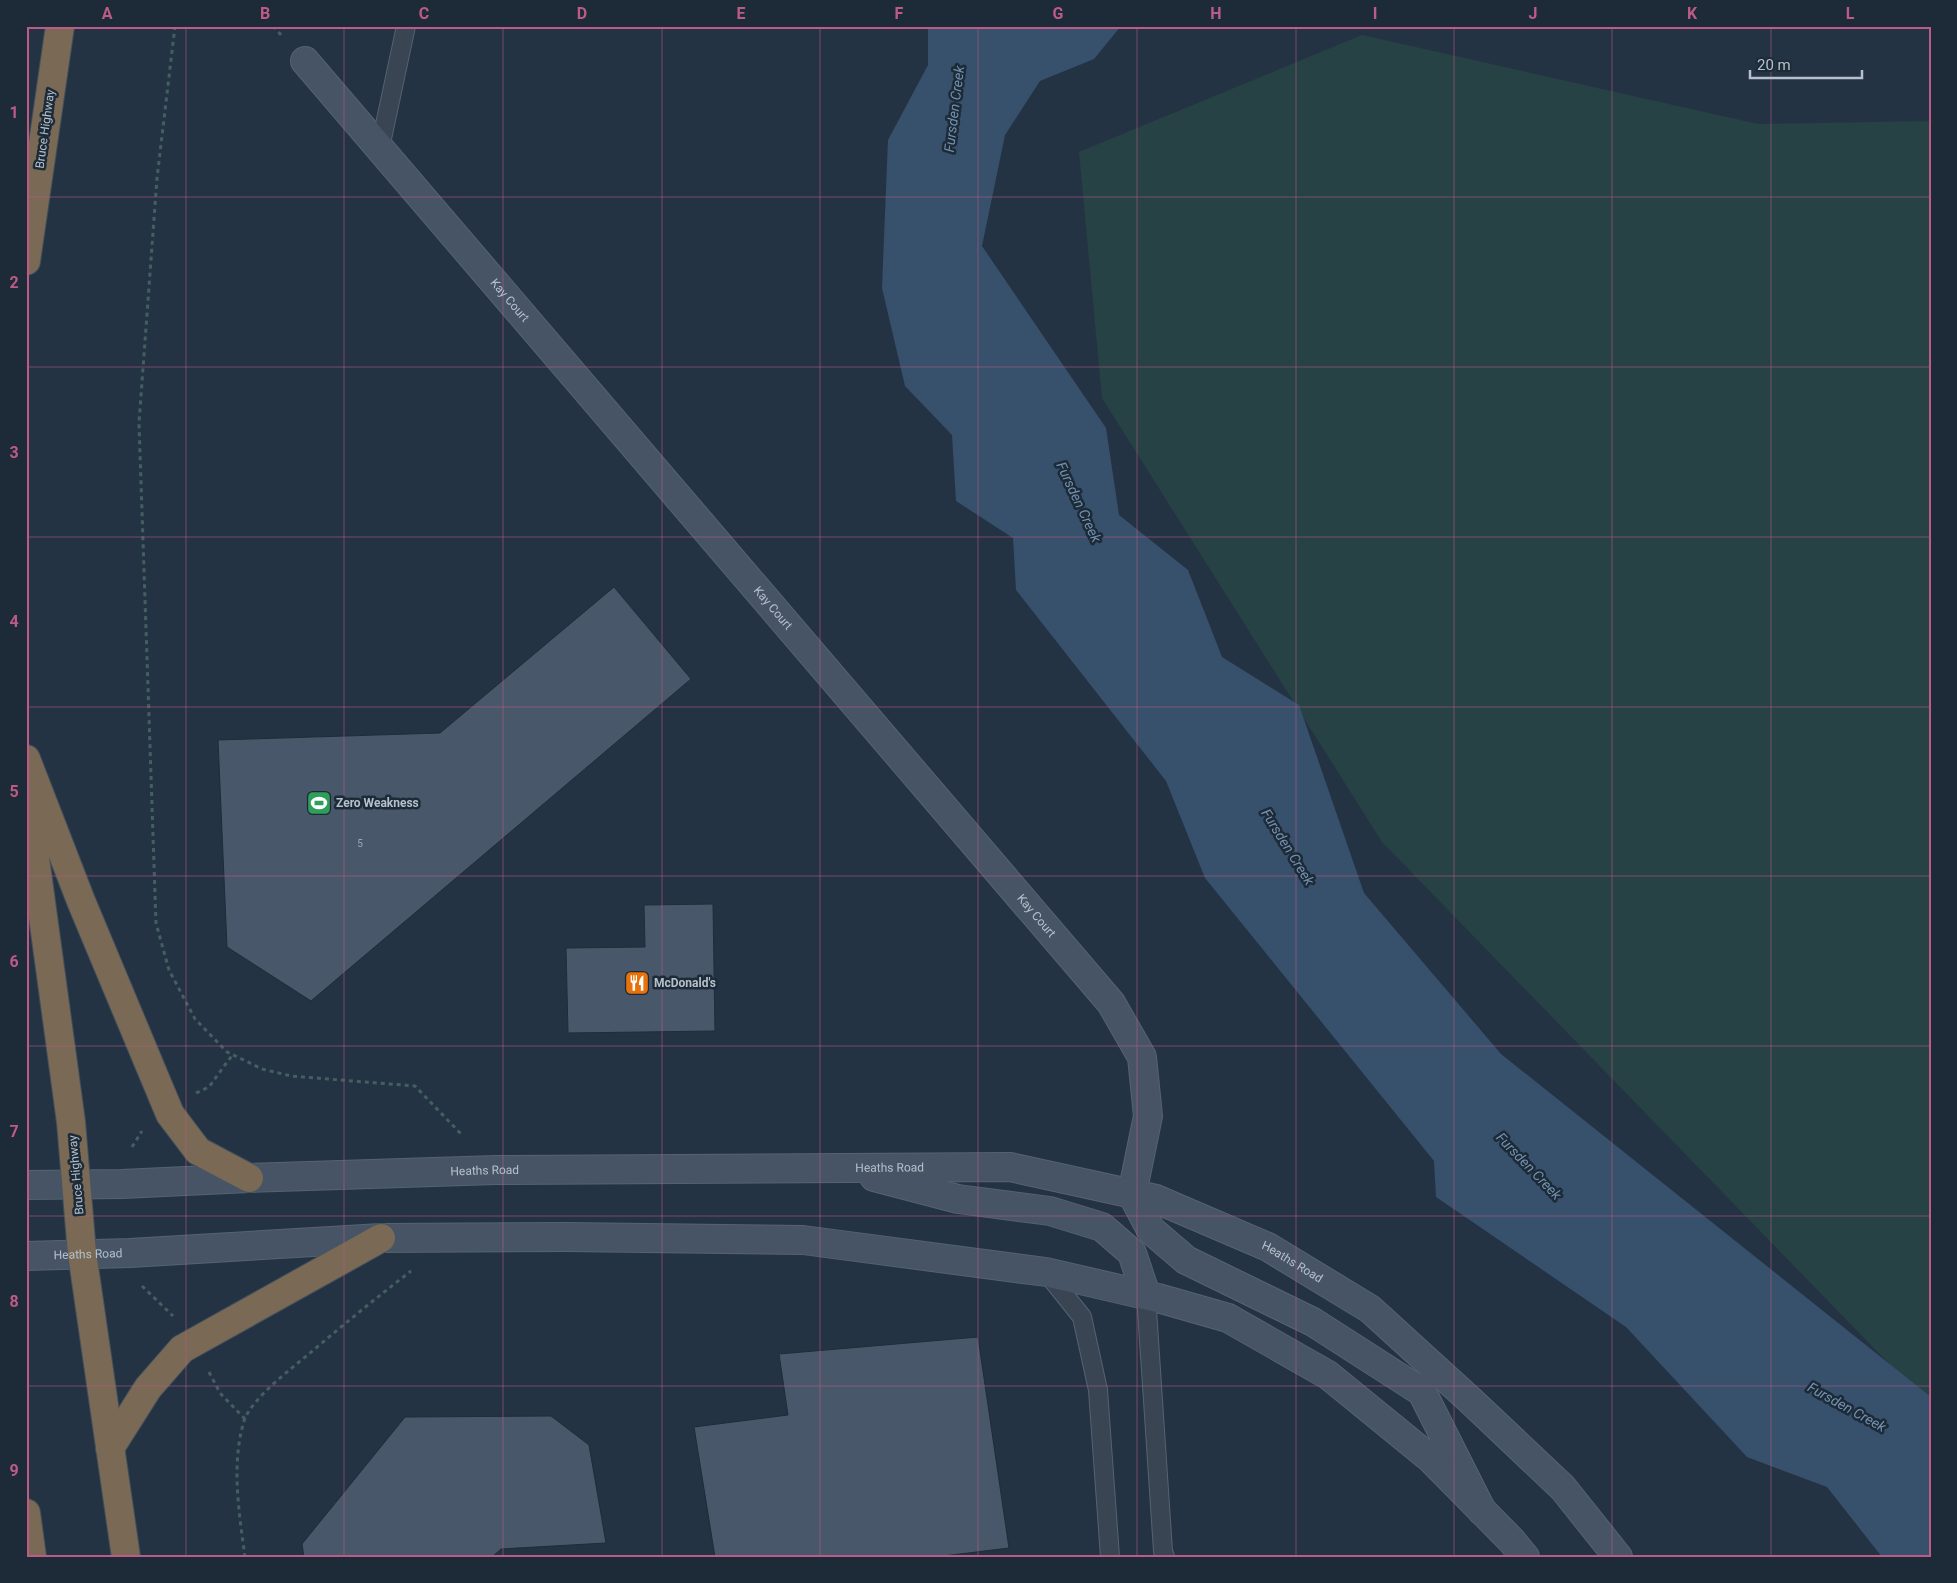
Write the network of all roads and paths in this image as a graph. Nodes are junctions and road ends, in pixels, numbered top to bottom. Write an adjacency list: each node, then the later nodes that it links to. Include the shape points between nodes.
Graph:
1 (60, 26): 6 (highway, Bruce Highway)
2 (175, 26): 9 (path, via 157,178 139,423 156,923 169,970 195,1019 227,1052)
3 (406, 26): 5 (lane)
4 (305, 61): 5 (main road, Kay Court)
5 (380, 148): 16 (main road, Kay Court, via 1111,1003 1142,1057 1148,1116)
6 (26, 261)
7 (26, 759): 13 (highway, via 170,1114 198,1151)
8 (26, 792): 14 (highway, Bruce Highway)
9 (233, 1054): 10 (path, via 209,1087); 12 (path, via 262,1069 291,1076 414,1086)
10 (190, 1096)
11 (839, 1168): 12 (main road, Heaths Road); 16 (main road, Heaths Road, via 1010,1167); 23 (main road, via 958,1199 1050,1211 1102,1226 1132,1253)
12 (496, 1170): 13 (main road, Heaths Road)
13 (249, 1178): 14 (main road, Heaths Road)
14 (77, 1184): 15 (main road, Heaths Road); 18 (highway, Bruce Highway)
15 (26, 1185)
16 (1132, 1194): 28 (main road, via 1152,1230 1186,1260 1313,1322 1422,1392); 36 (main road, Heaths Road, via 1156,1199 1268,1247 1370,1309 1563,1488)
17 (381, 1238): 18 (main road, Heaths Road); 21 (main road, Heaths Road, via 803,1240); 27 (highway, via 182,1349 148,1388)
18 (82, 1253): 19 (main road, Heaths Road); 27 (highway, Bruce Highway)
19 (26, 1256)
20 (412, 1271): 26 (path, via 375,1298 264,1393)
21 (1046, 1272): 23 (main road, Heaths Road); 33 (lane, via 1082,1317 1098,1390)
22 (141, 1285): 24 (path)
23 (1146, 1295): 28 (main road, Heaths Road, via 1228,1318 1328,1375 1431,1459); 34 (lane)
24 (176, 1318)
25 (208, 1370): 26 (path, via 220,1393)
26 (245, 1419): 32 (path, via 238,1459 239,1509)
27 (110, 1448): 31 (highway, Bruce Highway)
28 (1482, 1511): 35 (main road, Heaths Road)
29 (26, 1513): 30 (highway)
30 (32, 1557)
31 (126, 1557)
32 (245, 1557)
33 (1110, 1557)
34 (1165, 1557)
35 (1525, 1557)
36 (1618, 1557)

